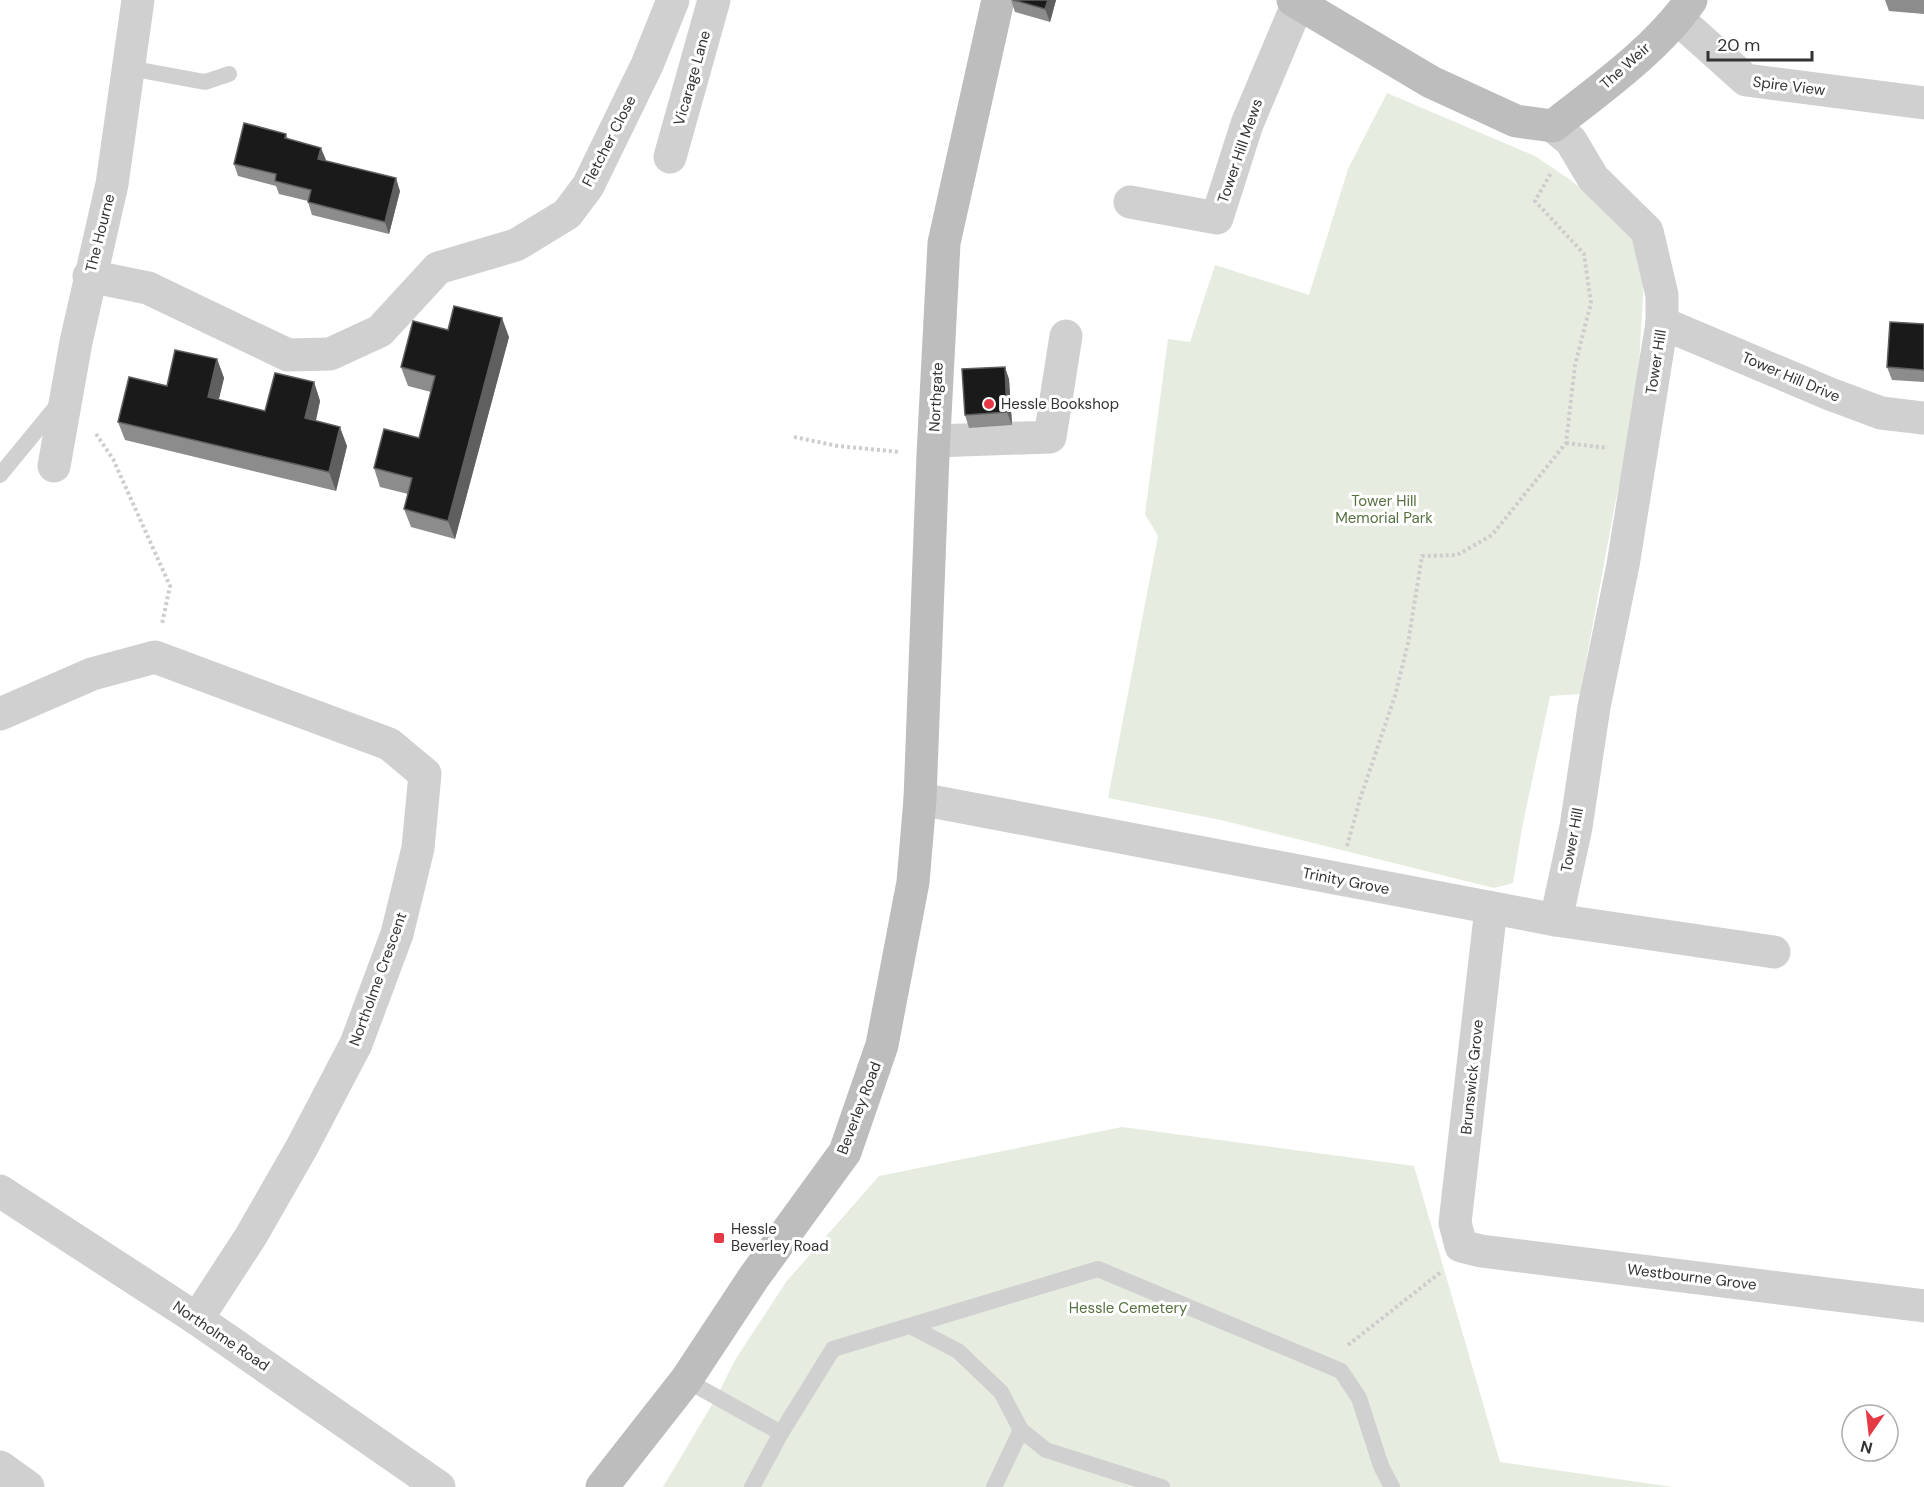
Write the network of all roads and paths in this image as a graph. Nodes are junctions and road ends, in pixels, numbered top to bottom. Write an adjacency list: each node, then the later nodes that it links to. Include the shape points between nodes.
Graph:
1 (138, 0): 7 (street, The Hourne)
2 (673, 0): 14 (street, Fletcher Close, via 647,65 588,186 567,214 516,245 438,268 380,331 330,354 288,355 148,288)
3 (714, 0): 11 (street, Vicarage Lane)
4 (998, 0): 21 (street, Northgate, via 944,243)
5 (1295, 2): 10 (street, via 1431,82 1516,122); 13 (street, Tower Hill Mews, via 1247,124 1216,218)
6 (1684, 9): 9 (street, Spire View, via 1746,80); 10 (street, The Weir, via 1618,75)
7 (129, 68): 8 (lane, via 205,82); 14 (street, The Hourne, via 111,184)
8 (229, 74)
9 (1924, 103)
10 (1553, 126): 15 (street, Tower Hill, via 1571,141 1593,178 1647,231 1662,295)
11 (670, 157)
12 (1535, 201): 20 (path, via 1584,254 1591,303 1575,365)
13 (1130, 202)
14 (89, 276): 17 (street, The Hourne)
15 (1662, 323): 18 (street, Tower Hill Drive, via 1881,413); 22 (street, Tower Hill)
16 (1066, 336): 21 (street, via 1050,437)
17 (66, 394): 23 (street, The Hourne); 24 (lane); 25 (path, via 113,459 170,586)
18 (1924, 418)
19 (794, 437): 21 (path, via 838,446)
20 (1566, 442): 22 (path); 28 (path, via 1492,535 1457,555 1422,556 1395,696)
21 (934, 448): 27 (street, Northgate)
22 (1641, 452): 30 (street, Tower Hill, via 1576,827)
23 (54, 466)
24 (0, 475)
25 (155, 657): 26 (street, via 92,674); 35 (street, Northolme Crescent, via 389,744 425,774 418,848 397,934 356,1044 251,1236)
26 (0, 714)
27 (920, 799): 28 (street, Trinity Grove); 38 (street, Beverley Road, via 913,882 882,1045 845,1152 754,1277)
28 (1338, 879): 29 (street, Trinity Grove)
29 (1491, 908): 30 (street, Trinity Grove); 33 (street, Brunswick Grove, via 1455,1223)
30 (1556, 920): 31 (street, Trinity Grove)
31 (1774, 952)
32 (0, 1192): 35 (street, Northolme Road)
33 (1461, 1246): 34 (street, Westbourne Grove); 37 (path, via 1444,1269)
34 (1924, 1306)
35 (197, 1319): 43 (street, Northolme Road)
36 (910, 1326): 37 (lane, via 1098,1269); 39 (lane, via 958,1351 1001,1392); 40 (lane, via 833,1349)
37 (1324, 1364): 48 (lane, via 1341,1371 1359,1398 1381,1466)
38 (686, 1380): 40 (lane); 44 (street, Beverley Road)
39 (1021, 1430): 46 (lane); 47 (lane, via 1046,1450)
40 (781, 1433): 45 (lane)
41 (0, 1467): 42 (street)
42 (28, 1487)
43 (439, 1487)
44 (602, 1487)
45 (752, 1487)
46 (994, 1487)
47 (1162, 1487)
48 (1392, 1487)

